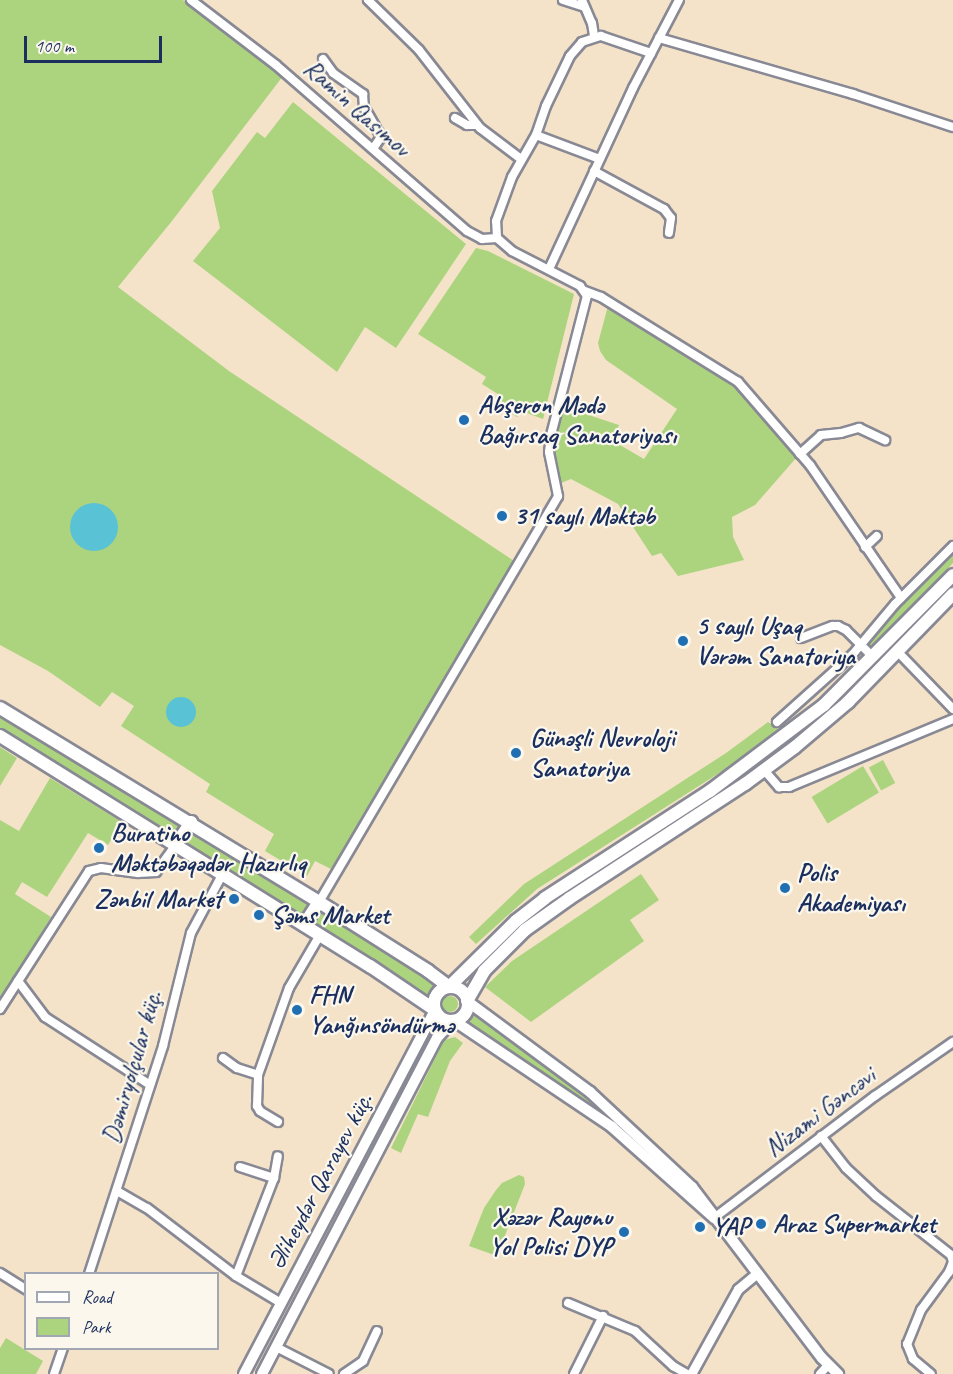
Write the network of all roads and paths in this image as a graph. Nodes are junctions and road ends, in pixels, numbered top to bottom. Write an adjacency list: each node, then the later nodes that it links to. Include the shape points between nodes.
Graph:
1 (192, 0): 14 (street, Ramin Qasımov, via 276,65)
2 (368, 0): 11 (street, via 419,50)
3 (563, 0): 5 (street)
4 (679, 0): 7 (street)
5 (583, 3): 6 (street)
6 (594, 36): 8 (street); 13 (street, via 582,42 570,56)
7 (659, 38): 8 (street); 12 (street)
8 (651, 53): 16 (street)
9 (323, 59): 14 (street, via 333,73 363,94 364,107 381,136)
10 (455, 118): 11 (street, via 467,125)
11 (477, 125): 15 (street)
12 (953, 127)
13 (536, 135): 15 (street); 16 (street)
14 (373, 149): 19 (street, Ramin Qasımov, via 467,231 482,239)
15 (521, 159): 19 (street, via 498,216)
16 (600, 159): 17 (street)
17 (594, 171): 18 (street, via 664,209 671,218); 20 (street)
18 (669, 233)
19 (497, 238): 20 (street, via 512,251)
20 (549, 269): 21 (street)
21 (585, 291): 23 (street, via 605,299 733,377); 43 (street, via 586,301 549,443 557,501)
22 (885, 440): 23 (street, via 859,428 821,435)
23 (800, 454): 26 (street)
24 (877, 536): 26 (street)
25 (953, 546): 29 (street)
26 (865, 547): 29 (street)
27 (953, 575): 33 (main road)
28 (953, 594): 32 (main road)
29 (901, 598): 31 (street)
30 (801, 638): 31 (street, via 833,626 846,630)
31 (861, 645): 33 (street); 37 (street, via 811,695)
32 (897, 651): 35 (street); 39 (main road, via 833,715)
33 (873, 657): 47 (main road, via 824,705 750,762 545,898 502,933)
34 (0, 708): 40 (main road)
35 (953, 709)
36 (953, 718): 39 (street, via 789,787 779,787)
37 (777, 722)
38 (0, 736): 41 (main road)
39 (764, 770): 48 (main road, via 525,930 484,971)
40 (191, 822): 41 (main road); 43 (main road)
41 (175, 846): 42 (main road); 46 (street, via 156,872 101,867 89,871)
42 (222, 875): 44 (main road); 55 (street, Dəmiryolçular küç., via 191,933)
43 (319, 902): 44 (main road); 47 (main road)
44 (304, 925): 45 (main road)
45 (320, 935): 50 (main road); 54 (street, via 289,988)
46 (18, 981): 49 (street); 55 (street, via 45,1017)
47 (449, 987): 48 (main road, via 463,992); 50 (main road, via 436,995)
48 (467, 1002): 51 (main road, via 466,1012); 64 (main road, via 614,1113 692,1187)
49 (0, 1009)
50 (435, 1010): 51 (main road, via 442,1018); 59 (main road, Əliheydər Qarayev küç.)
51 (453, 1020): 61 (main road, Əliheydər Qarayev küç., via 437,1038); 64 (main road, via 612,1127)
52 (953, 1042): 57 (street, Nizami Gəncəvi)
53 (223, 1058): 54 (street)
54 (258, 1075): 56 (street, via 257,1106)
55 (150, 1085): 63 (street, Dəmiryolçular küç.)
56 (278, 1122)
57 (821, 1136): 64 (street, Nizami Gəncəvi); 65 (street, via 854,1176 946,1249)
58 (278, 1156): 62 (street)
59 (354, 1164): 61 (main road); 71 (main road, Əliheydər Qarayev küç.)
60 (240, 1167): 62 (street)
61 (368, 1171): 75 (main road, Əliheydər Qarayev küç.)
62 (274, 1178): 69 (street)
63 (117, 1191): 66 (street, Dəmiryolçular küç.); 69 (street, via 147,1208)
64 (714, 1218): 68 (main road)
65 (953, 1262): 87 (street, via 921,1310 907,1344 913,1359)
66 (90, 1272)
67 (0, 1273): 70 (street)
68 (756, 1273): 77 (main road); 84 (street, via 738,1289)
69 (236, 1276): 71 (street)
70 (24, 1288)
71 (281, 1303): 79 (main road, Əliheydər Qarayev küç.)
72 (568, 1303): 73 (street)
73 (603, 1316): 83 (street); 84 (street, via 635,1331 673,1366)
74 (377, 1331): 82 (street, via 363,1360)
75 (276, 1347): 80 (main road, Əliheydər Qarayev küç.); 81 (street)
76 (62, 1350): 78 (street)
77 (828, 1365): 85 (street); 86 (main road)
78 (54, 1374)
79 (244, 1374)
80 (262, 1374)
81 (329, 1374)
82 (344, 1374)
83 (574, 1374)
84 (689, 1374)
85 (820, 1374)
86 (838, 1374)
87 (931, 1374)

